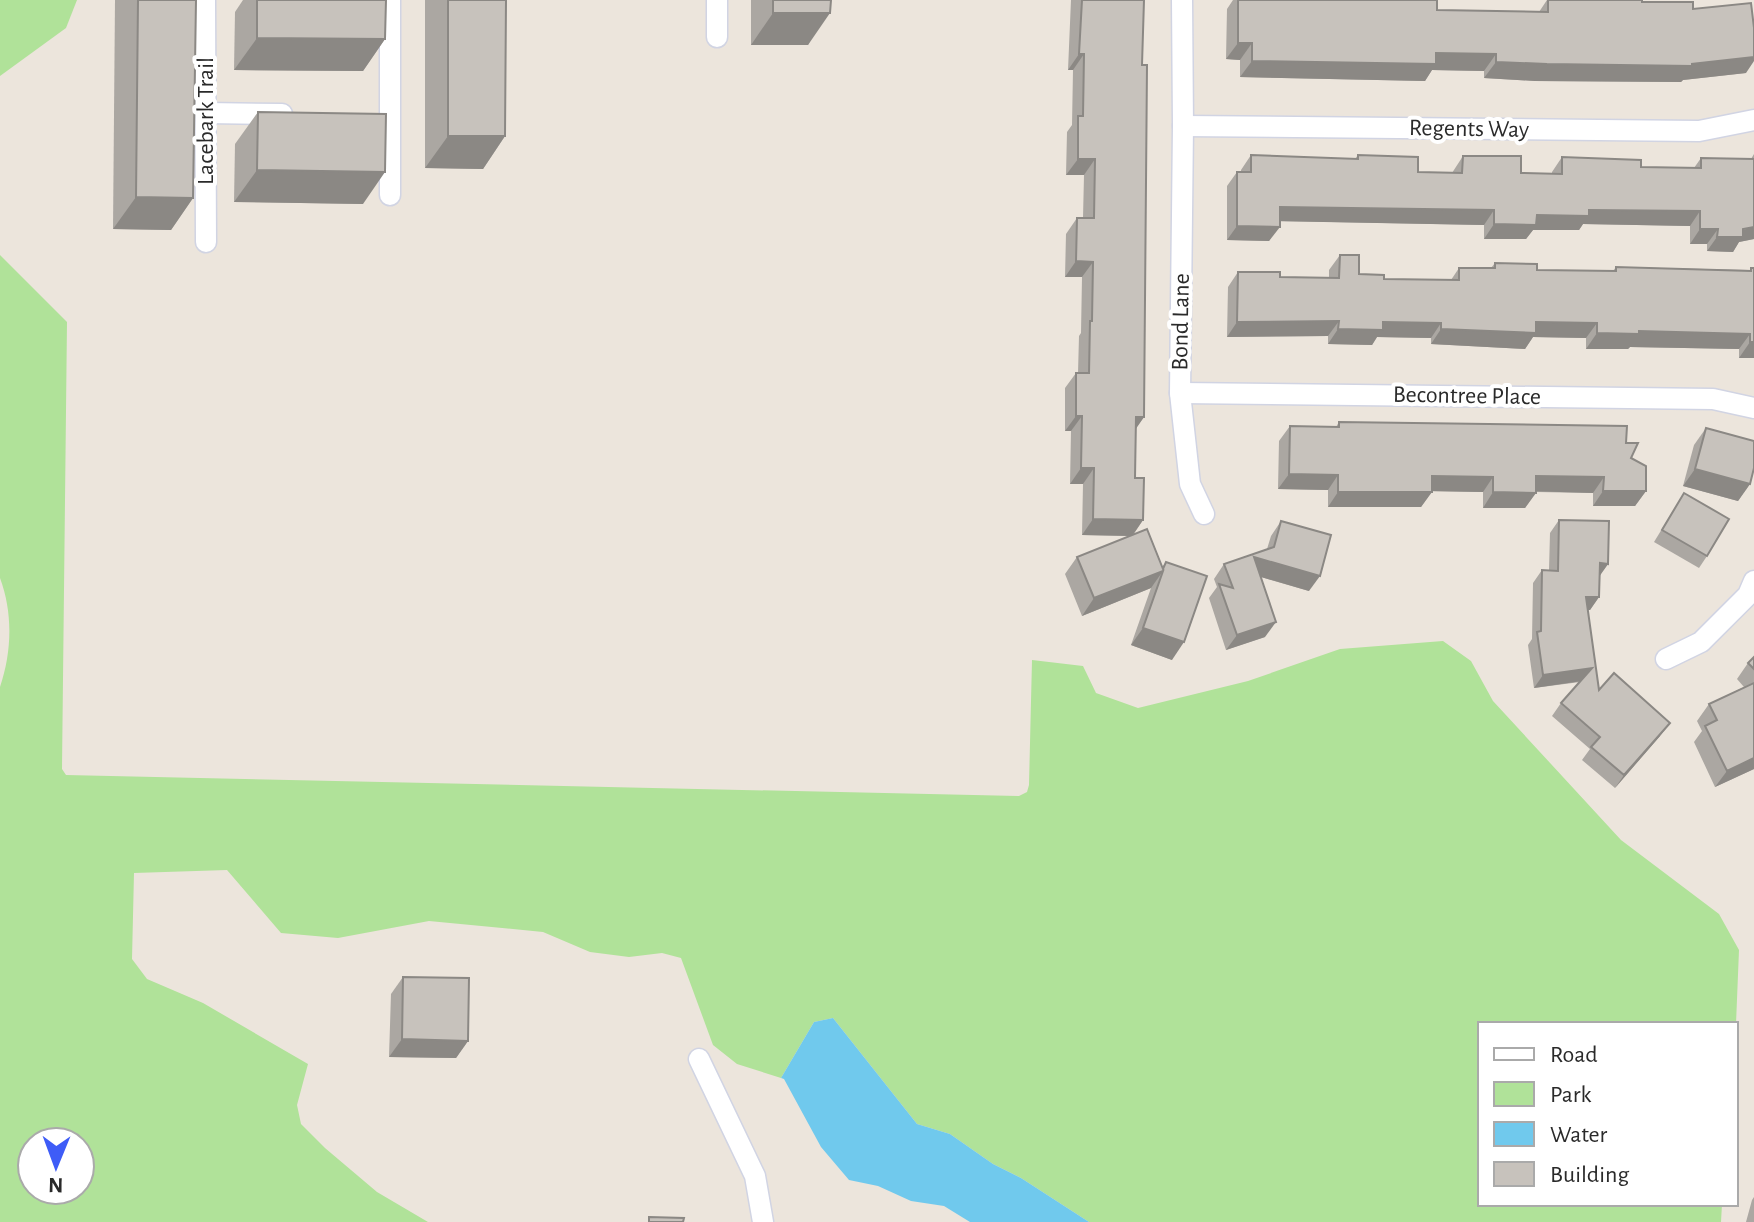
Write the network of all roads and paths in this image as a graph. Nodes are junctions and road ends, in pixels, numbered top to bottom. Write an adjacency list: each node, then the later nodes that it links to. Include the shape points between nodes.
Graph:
1 (205, 0): 6 (street, Lacebark Trail)
2 (390, 0): 10 (street, via 382,115)
3 (717, 0): 5 (street)
4 (1182, 0): 9 (street)
5 (717, 37)
6 (206, 113): 7 (street); 11 (street, Lacebark Trail)
7 (298, 114)
8 (1754, 120): 9 (street, Regents Way, via 1699,131)
9 (1183, 126): 12 (street, Bond Lane)
10 (390, 195)
11 (206, 242)
12 (1180, 393): 13 (street, Becontree Place, via 1713,399); 14 (street, Bond Lane, via 1190,484)
13 (1754, 408)
14 (1204, 514)
15 (1754, 581): 16 (street, via 1748,595 1701,642)
16 (1666, 659)
17 (699, 1059): 18 (street, via 755,1176)
18 (763, 1222)

